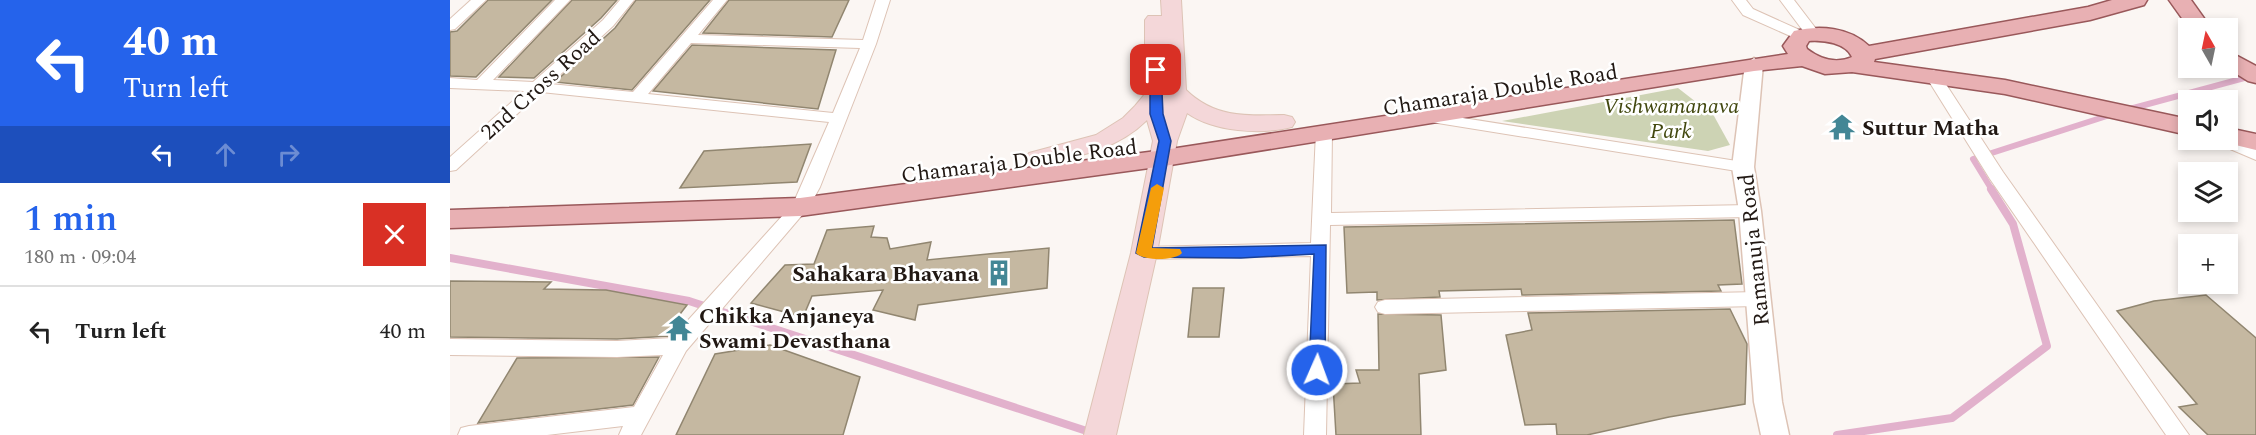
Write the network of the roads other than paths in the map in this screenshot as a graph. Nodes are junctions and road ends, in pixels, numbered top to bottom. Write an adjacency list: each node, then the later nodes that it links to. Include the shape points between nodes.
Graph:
1 (479, 0): 14 (street)
2 (563, 0): 24 (street)
3 (627, 0): 25 (street, 2nd Cross Road, via 608,23)
4 (720, 0): 15 (street)
5 (883, 0): 17 (street)
6 (1154, 0): 26 (main road)
7 (1171, 0): 26 (main road)
8 (1739, 0): 16 (street, via 1748,12)
9 (1787, 0): 16 (street)
10 (2072, 0): 18 (main road)
11 (2136, 0): 18 (main road, via 2080,15)
12 (2180, 0): 13 (main road)
13 (2193, 18)
14 (450, 26)
15 (686, 39): 17 (street); 27 (street)
16 (1804, 42): 18 (main road); 18 (main road, via 1830,67); 19 (main road); 30 (main road, Chamaraja Double Road)
17 (869, 44): 29 (street)
18 (1855, 53): 21 (main road)
19 (1754, 64): 28 (main road); 40 (street, Ramanuja Road)
20 (2238, 64): 22 (main road)
21 (1933, 75): 31 (main road); 57 (street, via 1996,175)
22 (2256, 76)
23 (450, 83): 24 (street)
24 (481, 84): 25 (street)
25 (535, 87): 27 (street); 39 (street, 2nd Cross Road)
26 (1166, 93): 30 (main road, via 1217,120); 36 (main road, via 1176,112); 38 (main road, via 1109,140)
27 (637, 97): 29 (street)
28 (1422, 116): 32 (main road); 40 (street)
29 (838, 118): 41 (street)
30 (1284, 122): 36 (main road, Chamaraja Double Road)
31 (2178, 125)
32 (1324, 132): 36 (main road); 45 (street)
33 (2238, 138): 34 (main road)
34 (2256, 142)
35 (2238, 147): 37 (street)
36 (1164, 150): 38 (main road, Chamaraja Double Road); 41 (main road, Chamaraja Double Road); 47 (main road)
37 (2256, 155)
38 (1036, 158): 41 (main road, Chamaraja Double Road)
39 (450, 166)
40 (1743, 167): 43 (street, Ramanuja Road)
41 (806, 197): 42 (main road, Chamaraja Double Road); 44 (main road, Chamaraja Double Road); 50 (street)
42 (450, 204)
43 (1750, 211): 45 (street); 48 (street, Ramanuja Road)
44 (450, 219)
45 (1322, 219): 46 (street)
46 (1321, 249): 47 (street); 55 (street)
47 (1144, 253): 54 (main road)
48 (1758, 299): 49 (street); 56 (street, Ramanuja Road)
49 (1385, 307)
50 (678, 346): 51 (street); 52 (street)
51 (450, 347)
52 (635, 425): 53 (street)
53 (468, 435)
54 (1100, 435)
55 (1315, 435)
56 (1774, 435)
57 (2178, 435)

